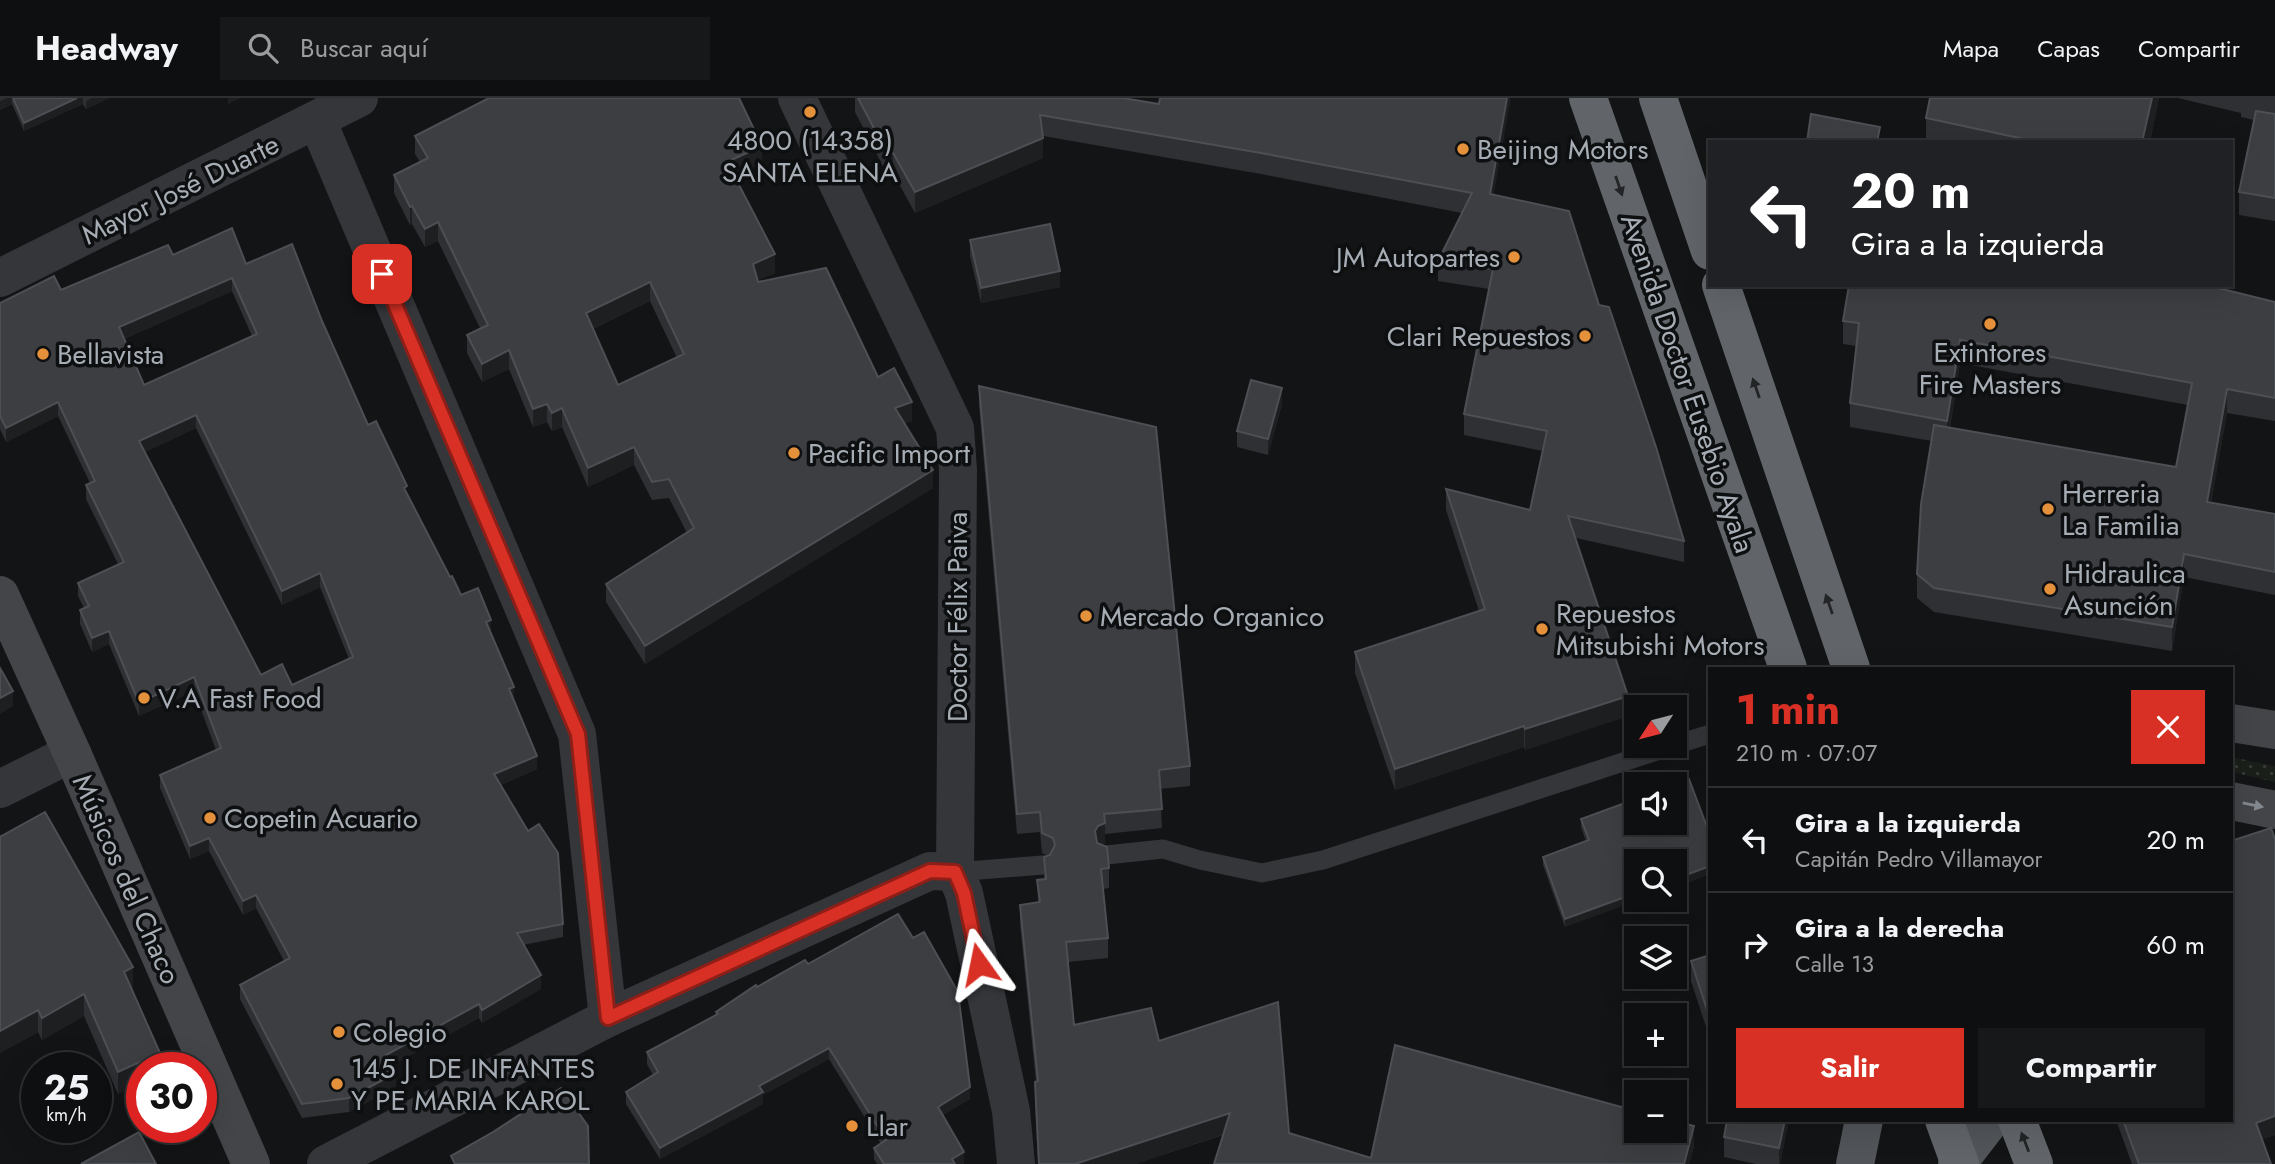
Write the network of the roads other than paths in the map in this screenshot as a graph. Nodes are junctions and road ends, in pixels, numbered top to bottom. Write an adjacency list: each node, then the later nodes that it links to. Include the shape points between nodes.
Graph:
1 (359, 98): 5 (street, Mayor José Duarte)
2 (797, 98): 23 (street, Doctor Félix Paiva, via 955,428)
3 (1588, 98): 10 (highway, Avenida Doctor Eusebio Ayala, one-way to 10)
4 (1658, 98): 6 (highway)
5 (317, 120): 7 (street, Mayor José Duarte); 24 (street, via 578,734)
6 (1708, 245)
7 (0, 278)
8 (1722, 287): 11 (highway, one-way to 8)
9 (0, 595): 16 (street, Músicos del Chaco)
10 (1788, 667)
11 (1858, 667)
12 (2233, 723): 13 (street)
13 (2275, 730)
14 (1708, 735): 15 (lane)
15 (1687, 741)
16 (72, 753): 18 (street); 30 (street, Músicos del Chaco)
17 (1633, 758): 21 (lane, via 1323,860 1262,873 1163,849)
18 (0, 789)
19 (2233, 801): 20 (street, one-way to 20)
20 (2275, 810)
21 (1106, 855)
22 (1043, 865): 23 (lane)
23 (955, 872): 24 (street, via 930,871); 32 (street, Doctor Félix Paiva, via 964,893 1011,1111)
24 (608, 1018): 31 (street)
25 (1864, 1122): 33 (main road)
26 (1945, 1122): 29 (highway)
27 (1990, 1122): 29 (main road)
28 (2018, 1122): 34 (highway, one-way to 28)
29 (1959, 1163)
30 (251, 1164)
31 (326, 1164)
32 (1016, 1164)
33 (1855, 1164)
34 (2034, 1164)

